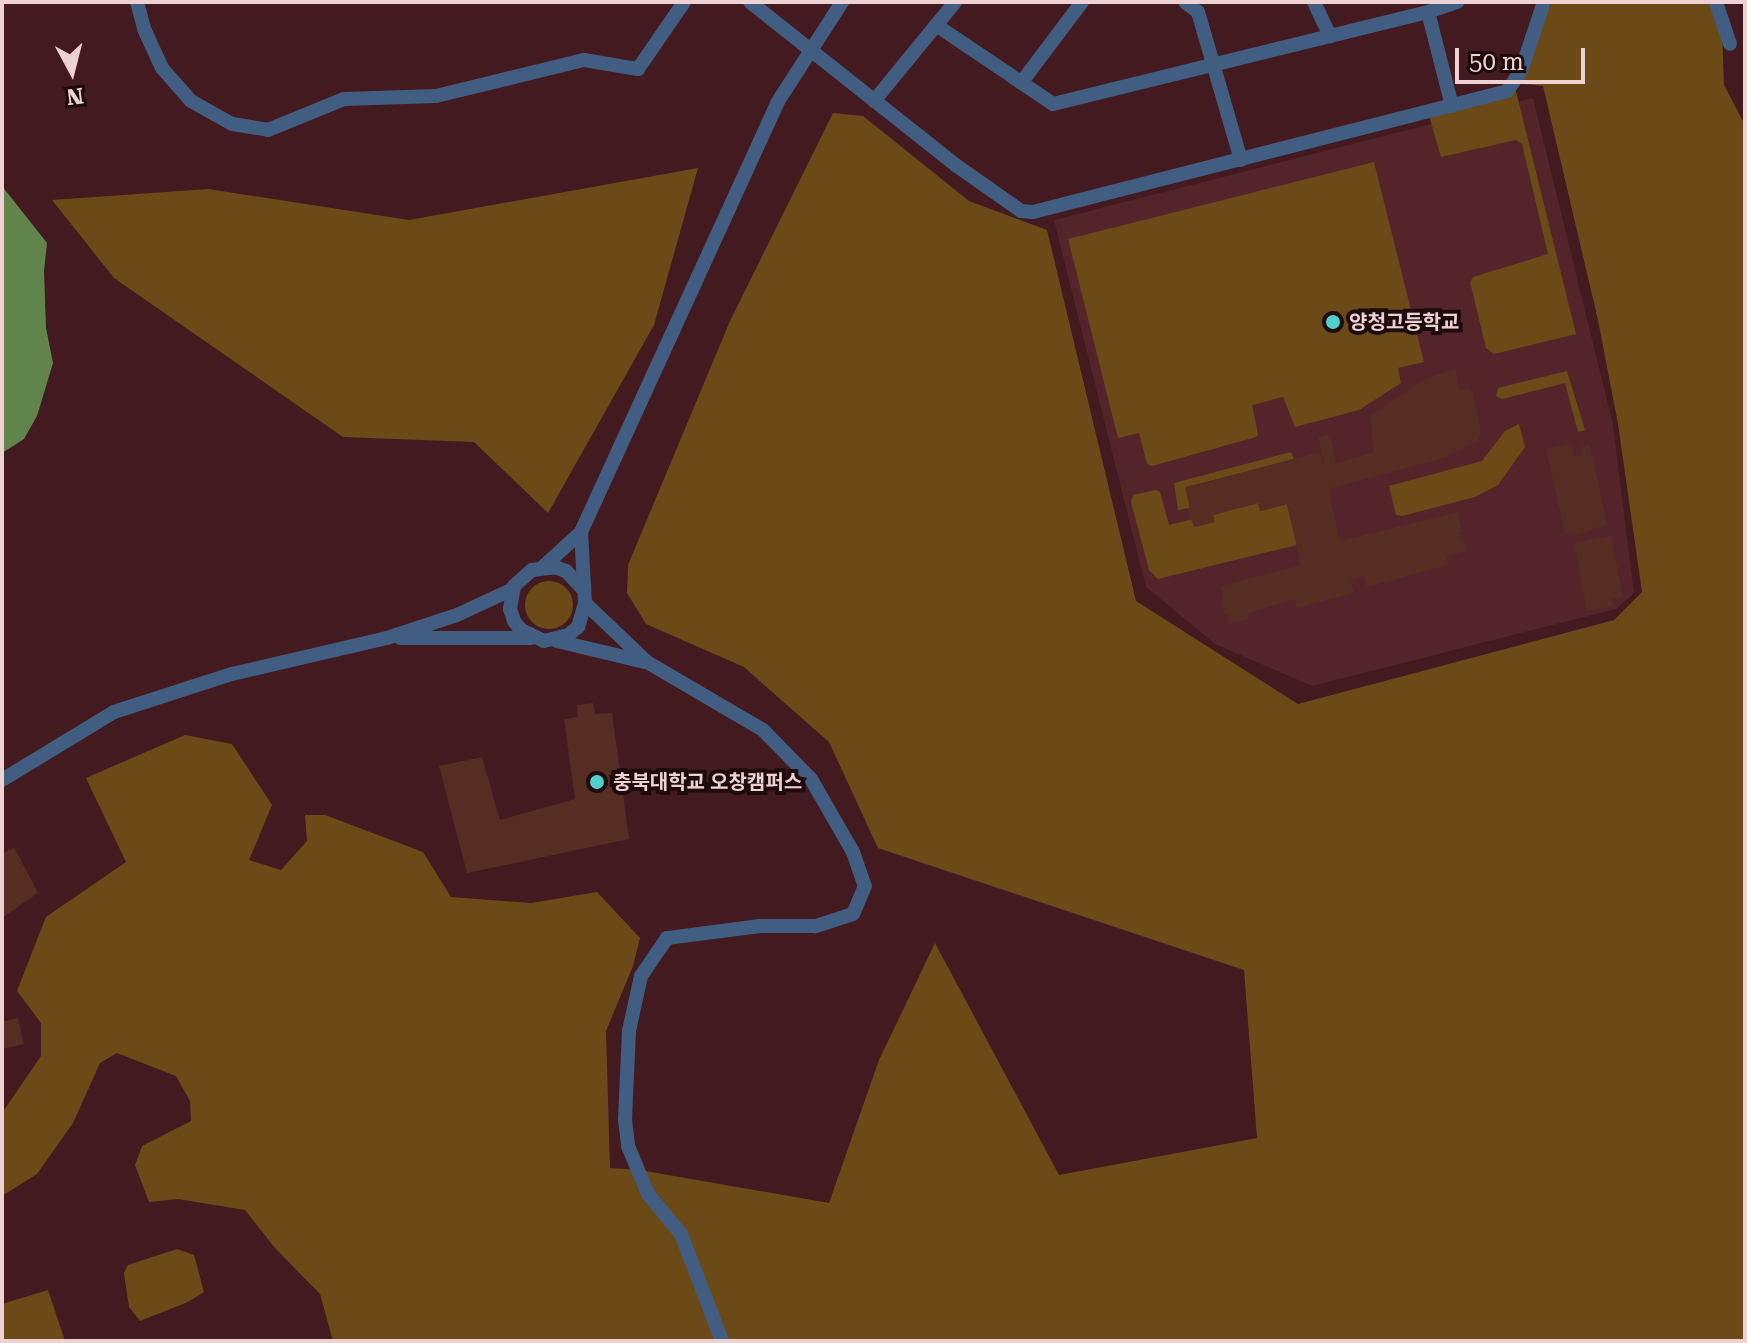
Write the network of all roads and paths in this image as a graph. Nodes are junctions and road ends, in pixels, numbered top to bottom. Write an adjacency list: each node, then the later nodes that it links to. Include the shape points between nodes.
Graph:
1 (137, 2): 2 (street, via 162,68 191,101 232,124 268,130 344,99 436,96 584,60 638,69)
2 (684, 2)
3 (750, 2): 16 (street)
4 (842, 2): 16 (street)
5 (955, 2): 13 (street)
6 (1082, 2): 18 (street)
7 (1185, 2): 17 (street, via 1198,12)
8 (1314, 2): 14 (street)
9 (1457, 2): 12 (street)
10 (1544, 2): 20 (street, via 1507,91)
11 (1716, 2): 15 (street)
12 (1428, 12): 14 (street); 20 (street)
13 (936, 25): 18 (street); 19 (street)
14 (1330, 37): 17 (street)
15 (1730, 44)
16 (812, 49): 19 (street); 22 (street, via 777,103)
17 (1214, 67): 18 (street, via 1053,104); 21 (street)
18 (1021, 83)
19 (874, 101): 21 (street, via 1021,211 1053,208)
20 (1452, 106): 21 (street)
21 (1241, 160)
22 (581, 532): 23 (street); 25 (street)
23 (543, 567): 24 (street, via 522,577); 25 (street, via 566,571)
24 (513, 589): 26 (street); 27 (street, via 514,621)
25 (584, 595): 28 (street, via 578,627); 29 (street)
26 (387, 638): 27 (street); 30 (street, via 232,674 114,712)
27 (531, 638): 28 (street)
28 (556, 640): 29 (street)
29 (647, 662): 31 (street, via 763,730 811,779 853,852 865,886 853,914 815,926 760,926 667,938 641,976 629,1031 628,1146 648,1194 681,1234)
30 (2, 780)
31 (722, 1341)

